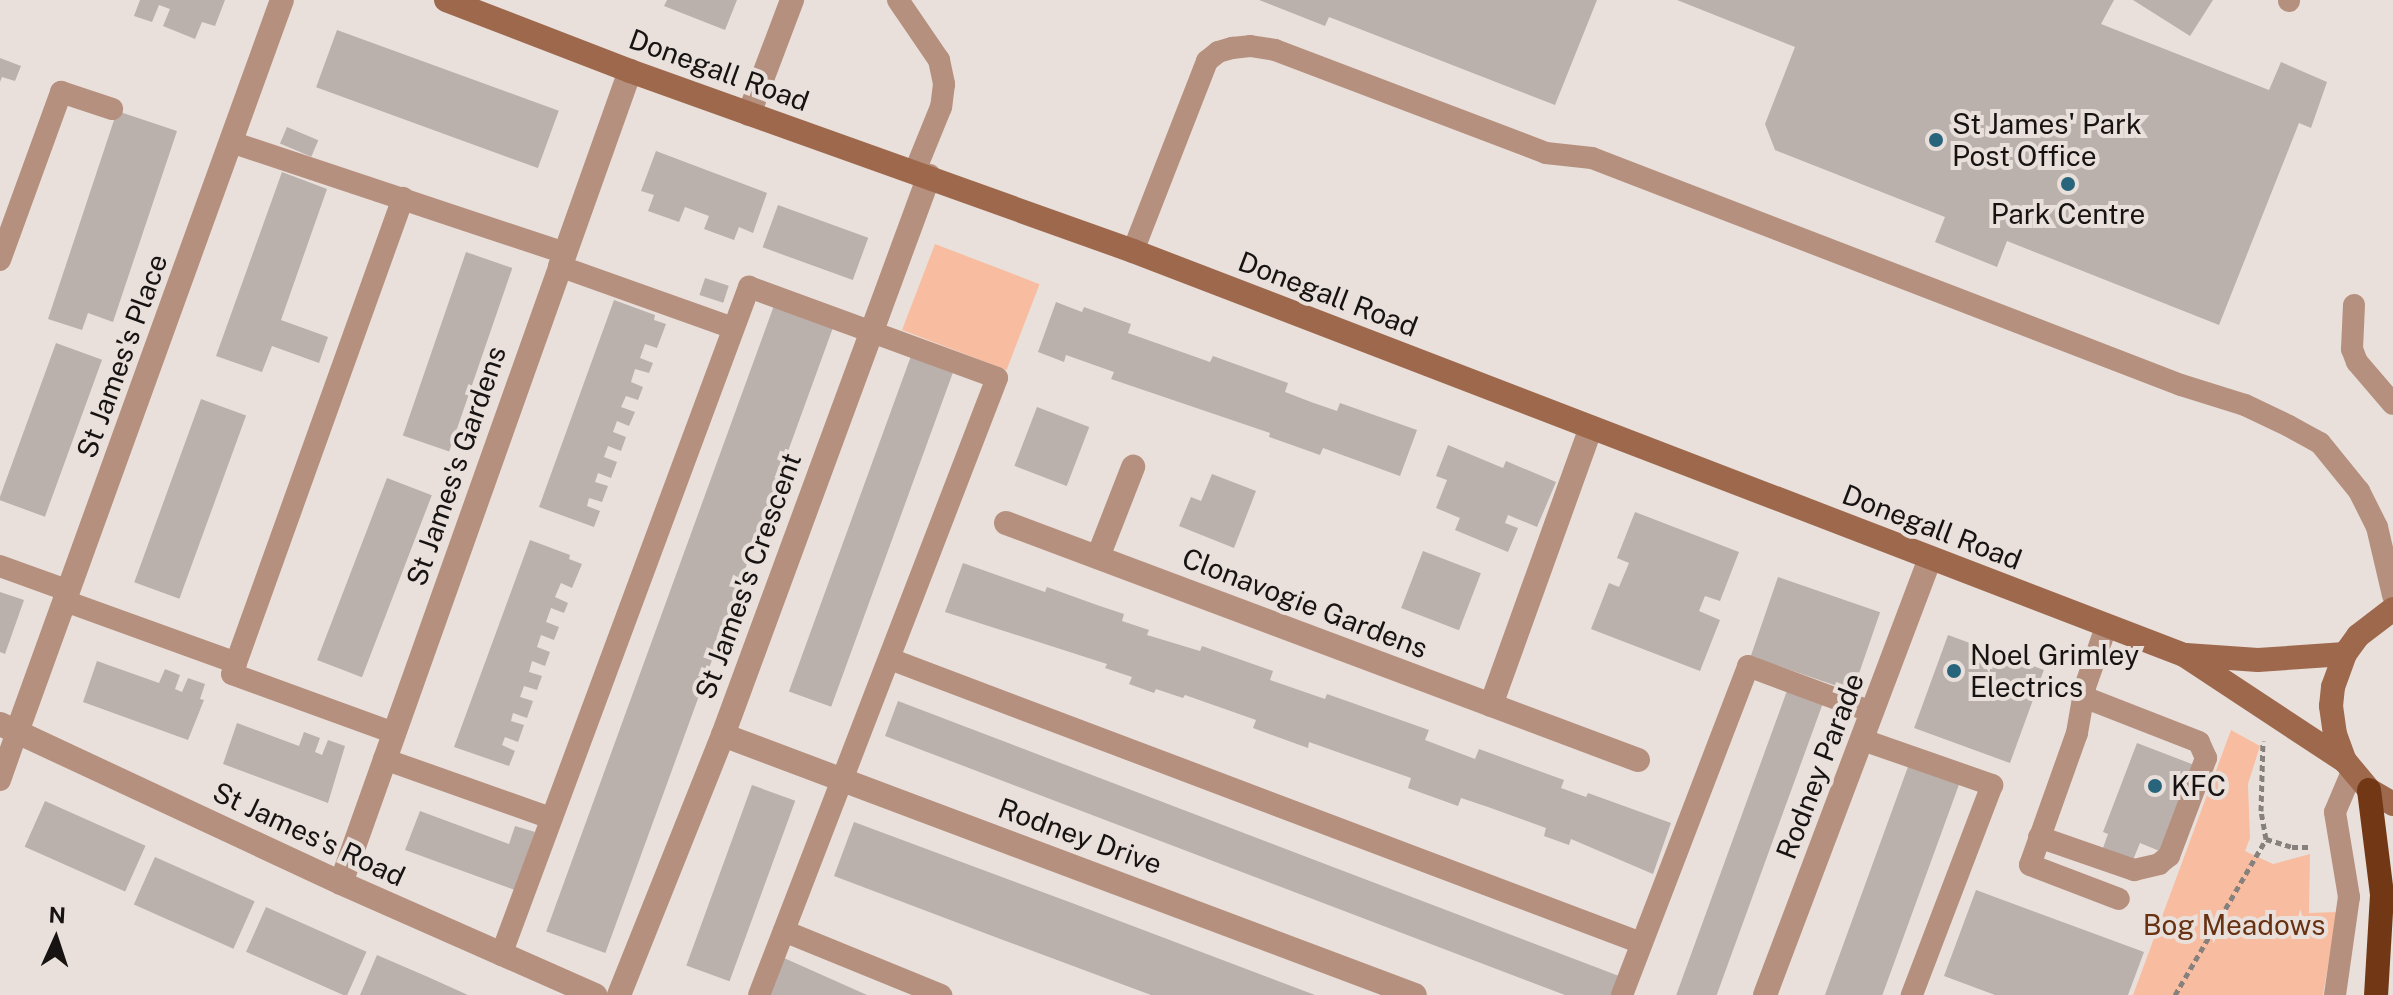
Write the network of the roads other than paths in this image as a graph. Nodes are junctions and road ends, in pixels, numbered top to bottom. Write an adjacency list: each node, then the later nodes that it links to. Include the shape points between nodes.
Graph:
1 (282, 0): 8 (street, St James's Place)
2 (446, 0): 5 (street, Donegall Road)
3 (792, 0): 7 (street)
4 (898, 0): 9 (lane, via 939,60 944,84)
5 (630, 71): 7 (street, Donegall Road); 13 (street, St James's Gardens)
6 (112, 109): 12 (lane, via 61,92)
7 (749, 114): 9 (street, Donegall Road)
8 (231, 142): 10 (lane); 25 (street, St James's Place)
9 (922, 173): 11 (street, Donegall Road); 16 (street, St James's Crescent)
10 (403, 198): 13 (lane); 31 (lane)
11 (1133, 251): 18 (street, Donegall Road); 24 (lane, via 1207,61 1232,48 1275,50 1546,153 1592,158 2289,426 2320,443 2359,491 2377,527)
12 (0, 260)
13 (561, 260): 15 (lane); 36 (street, St James's Gardens)
14 (2354, 305): 17 (lane, via 2352,349 2357,362)
15 (733, 328): 16 (lane, via 749,287); 46 (lane)
16 (870, 331): 30 (lane, via 997,378); 37 (street, St James's Crescent)
17 (2393, 404)
18 (1591, 427): 22 (street, Donegall Road); 33 (street)
19 (1133, 467): 21 (street)
20 (1006, 523): 21 (street, Clonavogie Gardens)
21 (1098, 557): 33 (street, Clonavogie Gardens)
22 (1930, 558): 27 (street, Donegall Road); 34 (street, Rodney Parade)
23 (0, 566): 25 (lane)
24 (2393, 595)
25 (67, 596): 31 (lane); 35 (street, St James's Place)
26 (2393, 609): 28 (street, via 2358,636)
27 (2106, 627): 29 (street, Donegall Road); 32 (lane)
28 (2345, 654): 29 (street, Donegall Road, via 2258,660); 41 (street, via 2331,706 2335,734)
29 (2184, 655): 41 (street, Donegall Road)
30 (890, 659): 43 (lane); 51 (lane)
31 (236, 663): 36 (lane, via 232,674)
32 (2086, 698): 47 (lane); 47 (lane, via 2199,742 2206,758 2169,856 2159,864 2134,870)
33 (1491, 705): 40 (street, Clonavogie Gardens)
34 (1872, 712): 38 (street, Rodney Parade); 51 (lane, via 1748,666)
35 (9, 728): 42 (lane); 48 (street, St James's Road)
36 (394, 733): 39 (street, St James's Gardens)
37 (723, 735): 43 (street, Rodney Drive); 54 (street, St James's Crescent)
38 (1863, 740): 59 (street, Rodney Parade); 60 (lane, via 1992,785)
39 (384, 759): 46 (lane); 48 (street, St James's Gardens)
40 (1638, 760)
41 (2349, 766): 44 (street); 61 (lane, via 2335,812 2349,897)
42 (0, 780)
43 (844, 781): 50 (lane); 57 (street, Rodney Drive)
44 (2369, 790): 45 (street); 62 (highway, via 2382,895)
45 (2393, 804)
46 (551, 818): 52 (lane)
47 (2039, 837): 49 (lane, via 2030,865)
48 (341, 883): 52 (street, St James's Road)
49 (2119, 899)
50 (784, 931): 55 (lane); 56 (lane)
51 (1641, 943): 58 (lane)
52 (501, 955): 53 (street, St James's Road)
53 (595, 995)
54 (619, 995)
55 (759, 995)
56 (941, 995)
57 (1415, 995)
58 (1622, 995)
59 (1765, 995)
60 (1912, 995)
61 (2335, 995)
62 (2376, 995)

